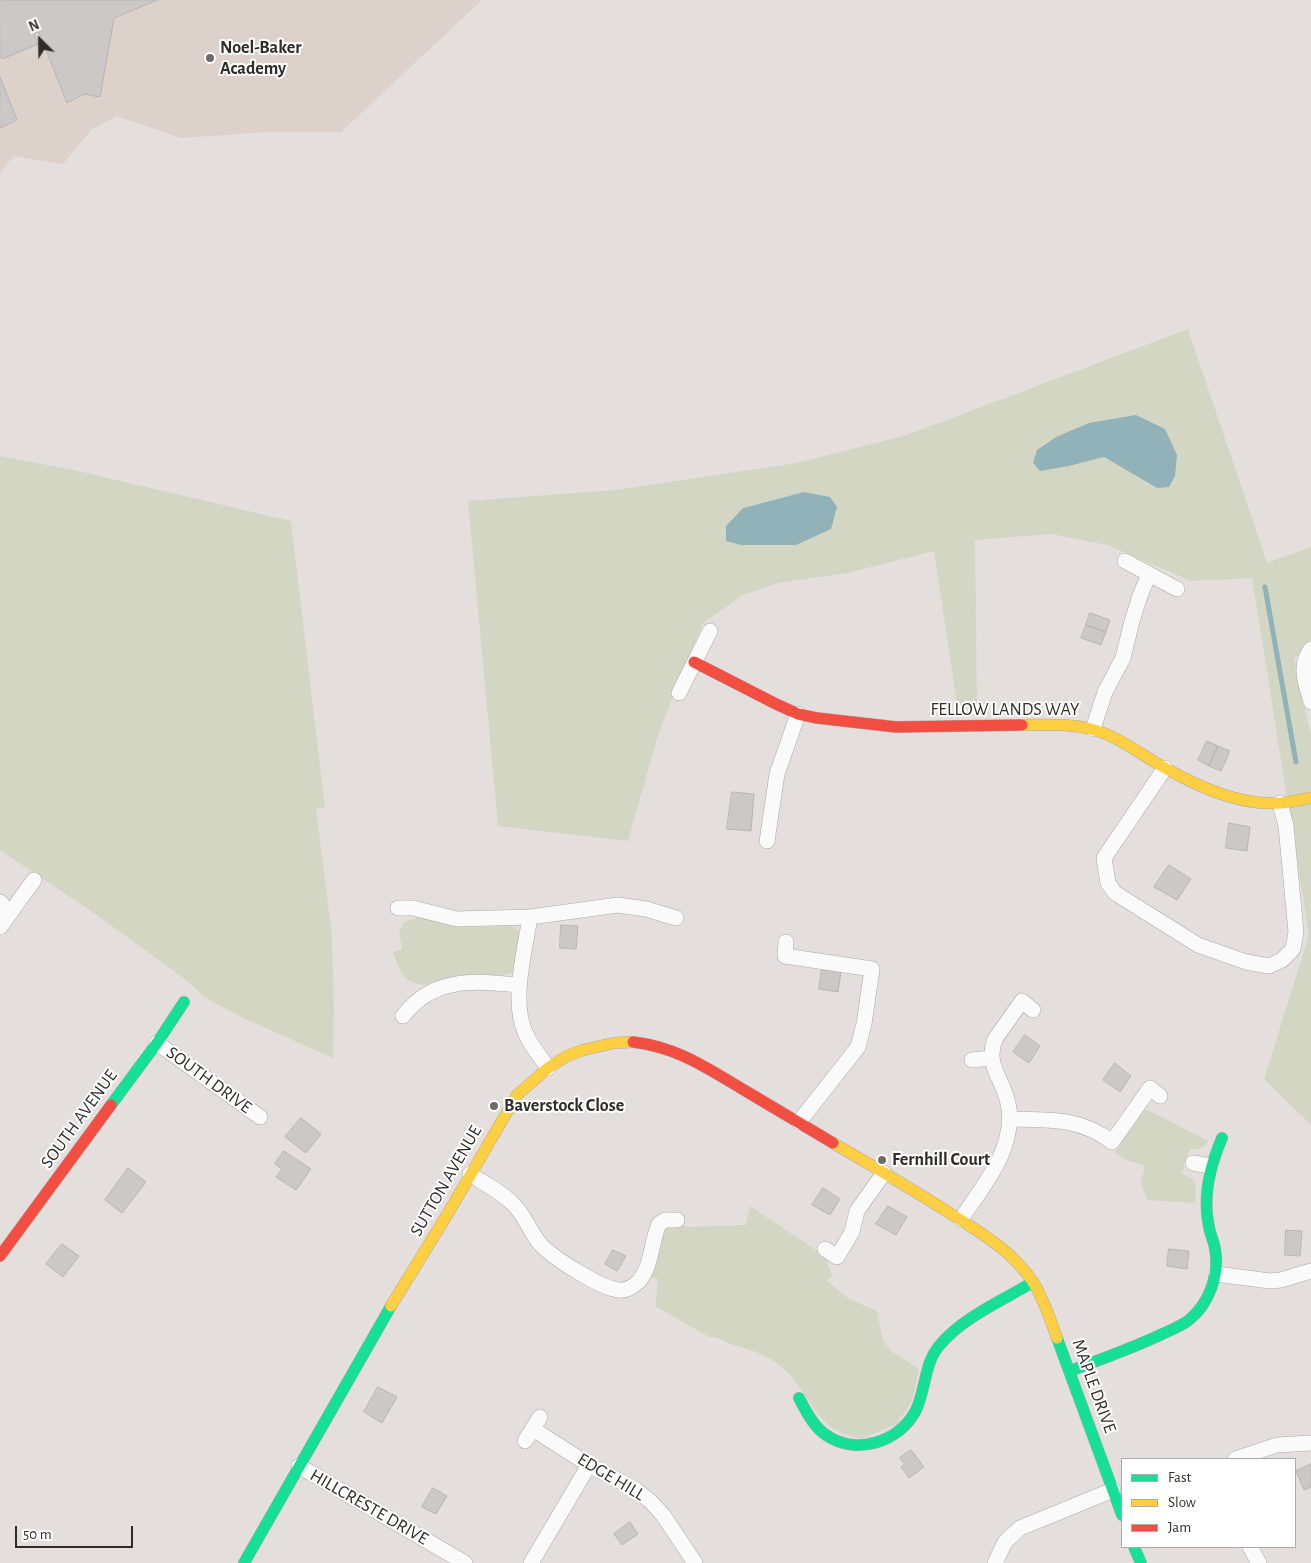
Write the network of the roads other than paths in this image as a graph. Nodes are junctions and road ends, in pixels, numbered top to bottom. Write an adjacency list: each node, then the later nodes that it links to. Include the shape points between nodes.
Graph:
1 (1125, 561): 2 (street)
2 (1149, 575): 3 (street); 10 (street, via 1123,658 1104,692)
3 (1178, 589)
4 (710, 631): 6 (street)
5 (1311, 649): 8 (street, via 1305,656 1303,674)
6 (694, 662): 7 (street); 9 (street, FELLOW LANDS WAY)
7 (679, 693)
8 (1311, 702)
9 (798, 714): 10 (street, FELLOW LANDS WAY, via 896,727 1063,725); 14 (street, via 777,774)
10 (1093, 729): 11 (street, FELLOW LANDS WAY, via 1116,738)
11 (1164, 768): 13 (street, FELLOW LANDS WAY, via 1209,790 1248,801); 13 (street, via 1104,858 1108,884 1115,894 1198,945 1246,962 1269,966 1282,960 1293,949 1296,932 1286,826)
12 (1311, 798): 13 (street, FELLOW LANDS WAY)
13 (1280, 803)
14 (768, 841)
15 (34, 880): 16 (street)
16 (5, 908): 20 (street)
17 (398, 908): 18 (street, via 413,908 457,919)
18 (530, 917): 19 (street, via 618,905); 22 (street)
19 (676, 918)
20 (0, 928)
21 (786, 942): 33 (street, via 784,956 872,969 858,1047)
22 (519, 986): 25 (street, via 478,982 442,987 421,998); 29 (street, via 524,1031)
23 (184, 1002): 26 (street, SOUTH AVENUE)
24 (1033, 1010): 27 (street, via 1022,1001 995,1039)
25 (403, 1016)
26 (157, 1043): 31 (street, SOUTH DRIVE); 42 (street, SOUTH AVENUE)
27 (991, 1058): 28 (street); 32 (street, via 1005,1091)
28 (972, 1060)
29 (548, 1068): 33 (street, SUTTON AVENUE, via 573,1053 594,1047 632,1042 657,1045 702,1064); 38 (street, SUTTON AVENUE, via 517,1096)
30 (1160, 1096): 32 (street, via 1150,1088 1112,1142 1075,1122)
31 (260, 1117)
32 (1010, 1119): 40 (street, via 1007,1142 1001,1155)
33 (800, 1122): 37 (street, SUTTON AVENUE)
34 (1222, 1138): 36 (street)
35 (1193, 1162): 36 (street)
36 (1210, 1166): 45 (street, via 1206,1188 1207,1216 1215,1248)
37 (884, 1173): 40 (street, SUTTON AVENUE); 41 (street, via 857,1211 852,1232 837,1257)
38 (470, 1174): 39 (street, via 507,1198 548,1251 617,1290 632,1287 640,1280 659,1224 665,1220); 53 (street, SUTTON AVENUE)
39 (677, 1220)
40 (961, 1220): 44 (street, SUTTON AVENUE, via 1007,1252)
41 (825, 1249)
42 (0, 1256)
43 (1311, 1271): 45 (street, via 1270,1281)
44 (1026, 1273): 46 (street, MAPLE DRIVE)
45 (1216, 1274): 47 (street, via 1208,1296 1197,1312 1178,1327)
46 (1033, 1282): 47 (street, MAPLE DRIVE); 48 (street, via 964,1325 941,1344 931,1358 911,1418 887,1438 858,1446 833,1439 820,1429)
47 (1070, 1371): 54 (street, MAPLE DRIVE)
48 (799, 1398)
49 (532, 1429): 52 (street, EDGE HILL)
50 (1311, 1443): 51 (street, via 1277,1446)
51 (1238, 1458)
52 (589, 1465): 60 (street); 61 (street, EDGE HILL, via 629,1485 650,1501)
53 (299, 1466): 58 (street, SUTTON AVENUE); 59 (street, HILLCRESTE DRIVE)
54 (1113, 1490): 55 (street, MAPLE DRIVE); 62 (street, via 1020,1528 1005,1542)
55 (1121, 1512)
56 (1134, 1548): 63 (street)
57 (1251, 1548): 64 (street)
58 (244, 1563)
59 (465, 1563)
60 (531, 1563)
61 (695, 1563)
62 (995, 1563)
63 (1141, 1563)
64 (1259, 1563)

